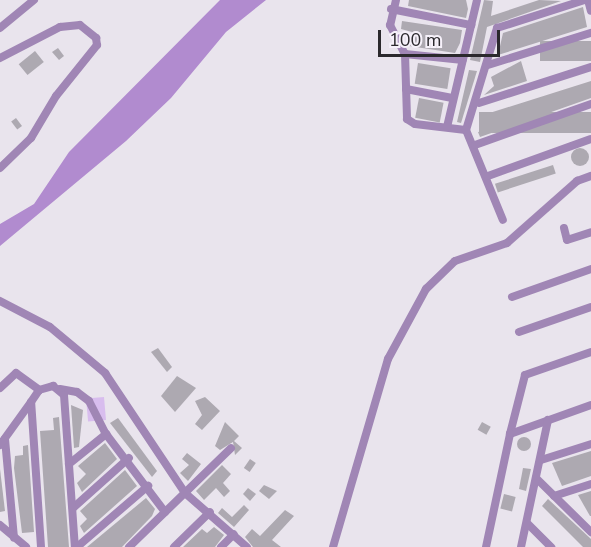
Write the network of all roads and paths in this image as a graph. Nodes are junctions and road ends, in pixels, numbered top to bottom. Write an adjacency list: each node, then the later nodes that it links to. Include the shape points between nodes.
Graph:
1 (34, 0): 8 (street)
2 (396, 0): 5 (street)
3 (477, 0): 7 (street)
4 (586, 0): 6 (street); 13 (street, via 499,26)
5 (391, 9): 7 (street); 10 (street, via 392,30)
6 (591, 11)
7 (471, 25): 12 (street)
8 (0, 28)
9 (591, 33): 13 (street)
10 (405, 54): 12 (street); 15 (street)
11 (0, 58): 23 (street, via 60,27 80,26 96,38 97,45 56,96 31,138)
12 (463, 60): 16 (street)
13 (488, 65): 17 (street)
14 (591, 67): 17 (street)
15 (406, 89): 16 (street); 19 (street, via 410,122)
16 (453, 98): 19 (street)
17 (479, 103): 20 (street)
18 (591, 104): 22 (street)
19 (447, 127): 20 (street)
20 (466, 130): 22 (street)
21 (591, 139): 24 (street)
22 (475, 145): 24 (street)
23 (0, 168)
24 (488, 176): 26 (street)
25 (591, 176): 70 (street, via 577,182 507,243 455,261 426,289 388,359)
26 (503, 220)
27 (564, 228): 28 (street, via 567,240)
28 (591, 232)
29 (591, 269): 30 (street)
30 (512, 297)
31 (0, 301): 52 (street, via 50,327 111,378)
32 (591, 307): 33 (street)
33 (519, 332)
34 (591, 352): 42 (street, via 525,375)
35 (0, 388): 37 (street, via 16,373)
36 (60, 389): 37 (street); 41 (street, via 82,394); 48 (street)
37 (39, 390): 38 (street)
38 (31, 402): 43 (street); 64 (street)
39 (591, 405): 40 (street)
40 (548, 420): 42 (street); 47 (street)
41 (106, 434): 46 (street); 48 (street)
42 (510, 434): 62 (street, via 495,491)
43 (3, 442): 61 (street)
44 (591, 444): 47 (street)
45 (231, 448): 52 (street)
46 (129, 458): 51 (street); 54 (street)
47 (541, 460): 49 (street)
48 (69, 464): 54 (street)
49 (537, 479): 53 (street); 57 (street)
50 (591, 483): 53 (street)
51 (148, 486): 55 (street); 65 (street)
52 (185, 493): 55 (street); 56 (street)
53 (554, 496): 59 (street)
54 (73, 508): 65 (street)
55 (165, 512): 66 (street)
56 (210, 512): 60 (street); 67 (street)
57 (528, 524): 71 (street); 72 (street)
58 (0, 525): 61 (street)
59 (589, 527)
60 (234, 534): 68 (street); 69 (street)
61 (14, 538): 63 (street)
62 (490, 545)
63 (26, 547)
64 (41, 547)
65 (76, 547)
66 (129, 547)
67 (174, 547)
68 (221, 547)
69 (247, 547)
70 (333, 547)
71 (521, 547)
72 (551, 547)

